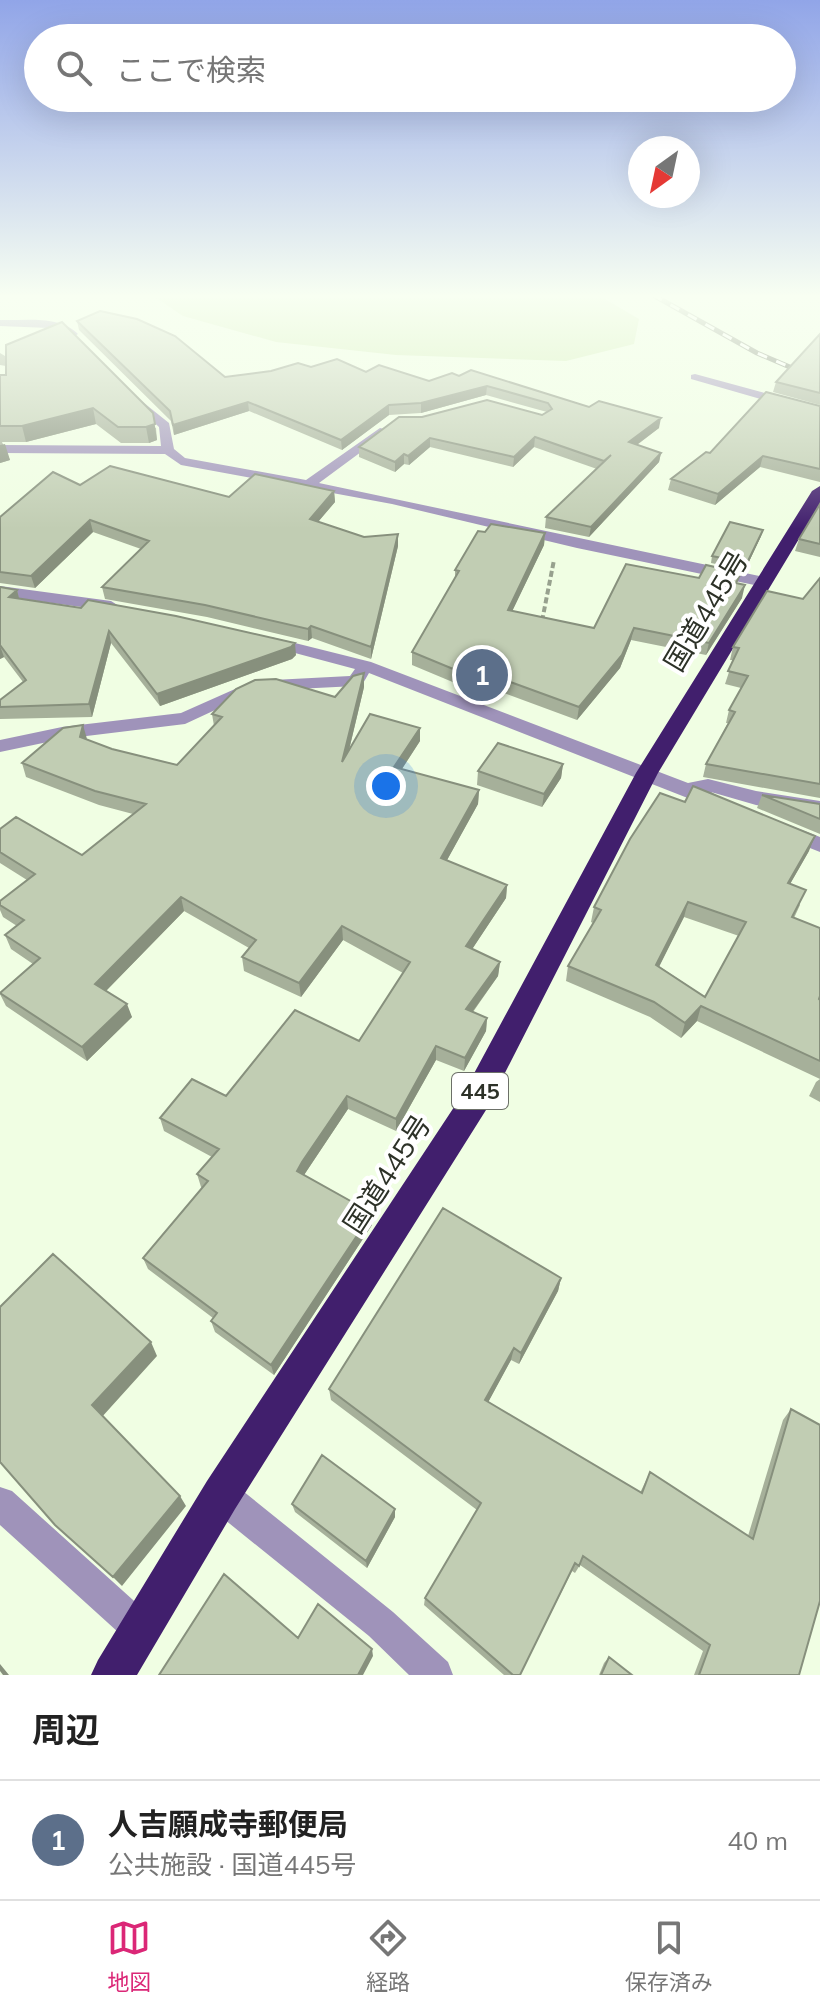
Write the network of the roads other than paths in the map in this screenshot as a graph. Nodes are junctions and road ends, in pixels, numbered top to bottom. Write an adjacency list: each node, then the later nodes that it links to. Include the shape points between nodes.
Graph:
1 (695, 377): 3 (street)
2 (127, 391): 6 (street, via 165,426)
3 (820, 412)
4 (395, 420): 7 (street)
5 (0, 449): 6 (street)
6 (168, 450): 7 (street, via 181,461)
7 (309, 484): 9 (street)
8 (819, 494): 9 (highway, 国道445号 / 445)
9 (764, 582): 15 (highway, 国道445号 / 445)
10 (0, 591): 11 (street)
11 (135, 611)
12 (250, 637): 13 (street)
13 (365, 666): 14 (street, via 356,681 253,686 185,718); 15 (street)
14 (0, 746)
15 (647, 773): 16 (street); 19 (highway, 国道445号 / 445, via 475,1101)
16 (686, 789): 17 (street, via 708,785); 18 (street)
17 (820, 808)
18 (820, 845)
19 (221, 1495): 21 (highway, 国道445号 / 445); 23 (street, via 381,1624)
20 (0, 1503): 21 (street)
21 (141, 1630): 22 (highway, 国道445号 / 445)
22 (113, 1675)
23 (435, 1675)

